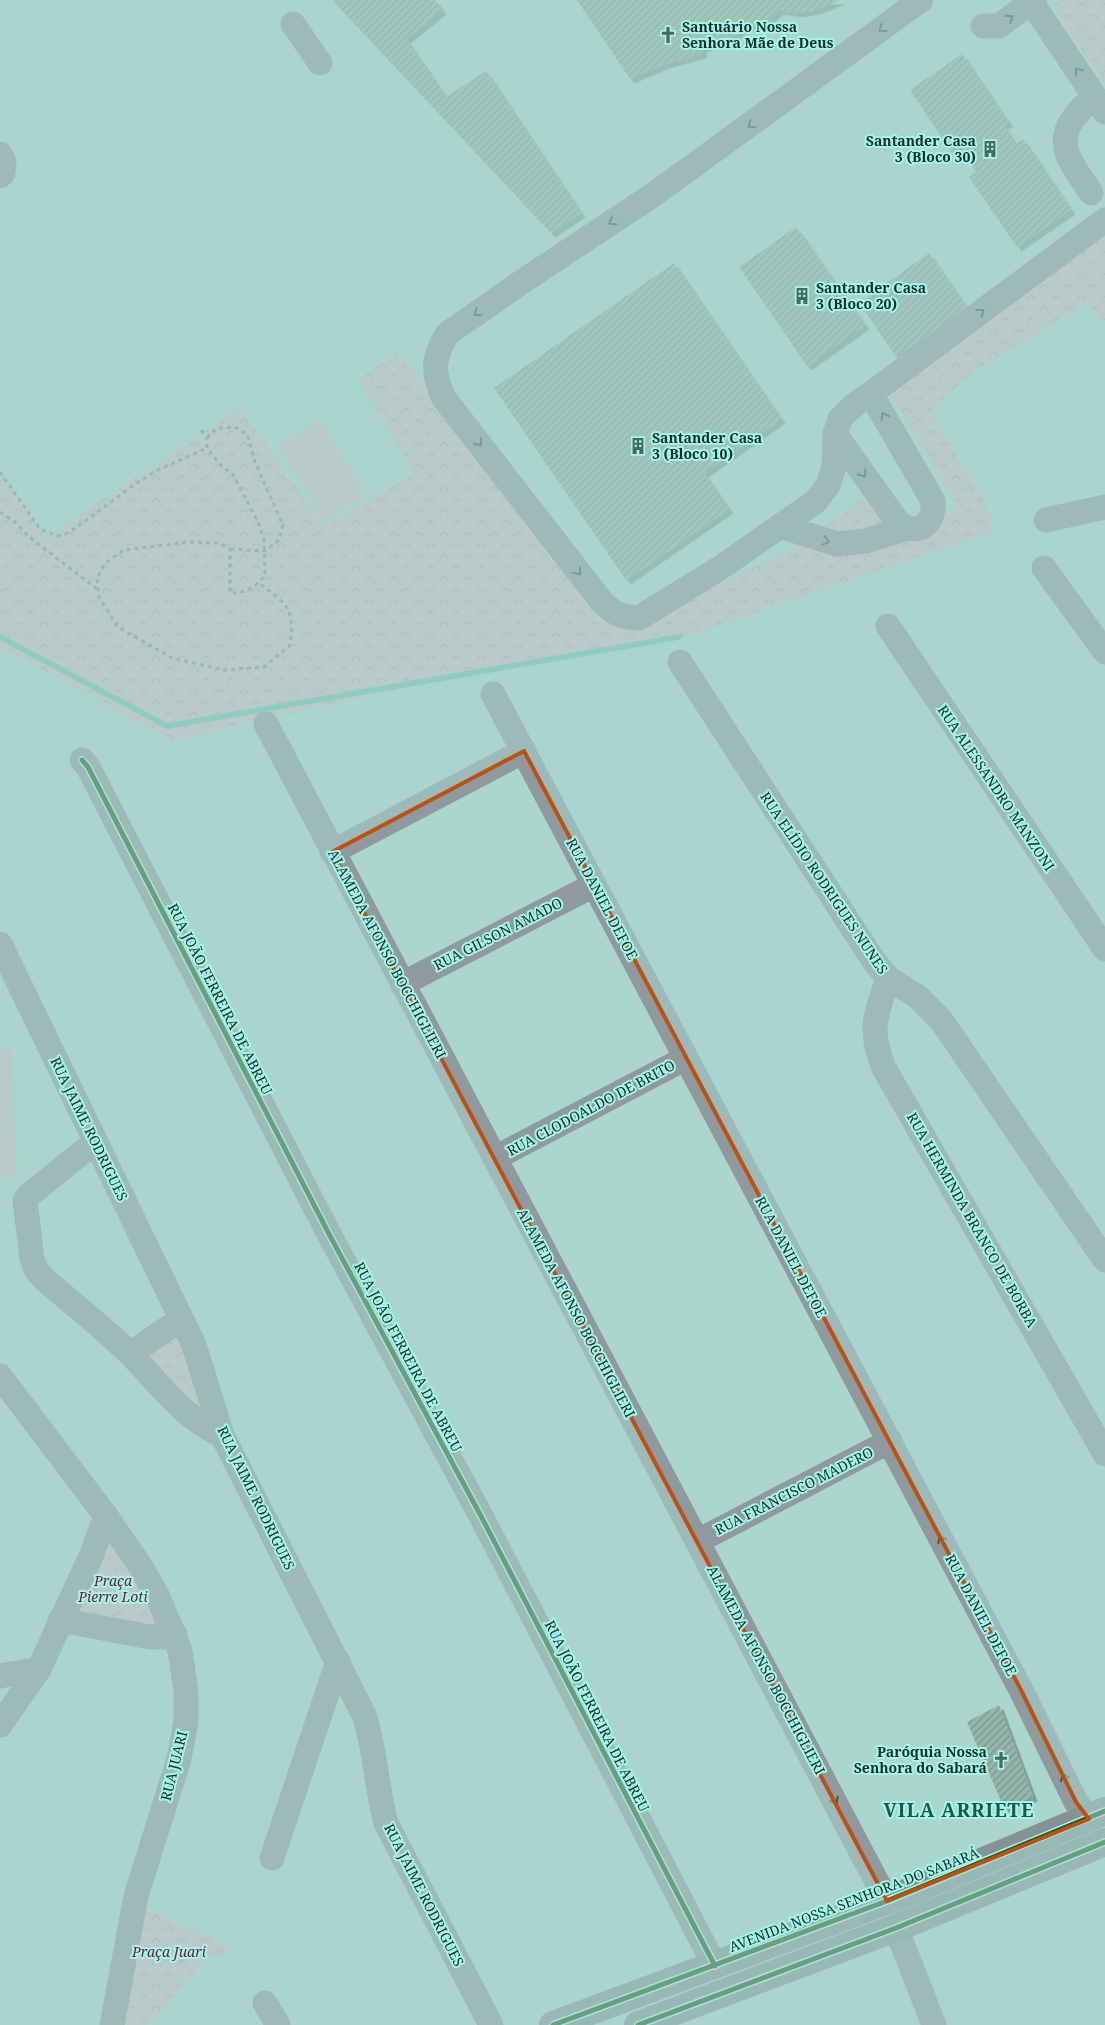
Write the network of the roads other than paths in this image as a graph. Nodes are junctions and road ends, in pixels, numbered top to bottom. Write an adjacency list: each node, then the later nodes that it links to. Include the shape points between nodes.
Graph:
1 (921, 0): 15 (street, one-way to 15, via 653,195 447,334 438,348 434,366 443,397 602,602 622,617 639,618)
2 (1033, 1): 4 (street, one-way to 2, via 999,26); 6 (street, one-way to 2)
3 (293, 24): 5 (street)
4 (983, 26)
5 (320, 63)
6 (1100, 104): 9 (street, via 1072,119 1065,135 1064,151)
7 (0, 154): 8 (street, via 4,161)
8 (0, 176)
9 (1091, 193)
10 (1105, 220): 11 (street, one-way to 10)
11 (872, 392): 12 (street, via 840,419); 16 (street, one-way to 11, via 918,529 926,525 934,512 933,501)
12 (835, 434): 15 (street, via 834,467 828,485 816,501); 16 (street, one-way to 16, via 897,521)
13 (1105, 507): 14 (street)
14 (1046, 520)
15 (780, 526): 16 (street, one-way to 16, via 837,544 866,541)
16 (907, 528)
17 (1044, 568): 19 (street)
18 (888, 626): 28 (street, RUA ALESSANDRO MANZONI)
19 (1103, 645)
20 (680, 662): 29 (street, RUA ELÍDIO RODRIGUES NUNES, via 777,814)
21 (493, 694): 23 (street, RUA DANIEL DEFOE)
22 (266, 724): 25 (street, ALAMEDA AFONSO BOCCHIGLIERI)
23 (524, 751): 25 (street); 26 (street, RUA DANIEL DEFOE)
24 (82, 760): 56 (street, RUA JOÃO FERREIRA DE ABREU)
25 (332, 852): 30 (street, ALAMEDA AFONSO BOCCHIGLIERI)
26 (594, 884): 30 (street, RUA GILSON AMADO); 31 (street, RUA DANIEL DEFOE)
27 (1, 949): 32 (street, RUA JAIME RODRIGUES)
28 (1105, 949)
29 (888, 978): 34 (street, RUA ELÍDIO RODRIGUES NUNES, via 918,997 942,1020); 40 (street, RUA HERMINDA BRANCO DE BORBA, via 874,1029 884,1068)
30 (402, 984): 33 (street, ALAMEDA AFONSO BOCCHIGLIERI)
31 (686, 1058): 33 (street, RUA CLODOALDO DE BRITO); 39 (street, RUA DANIEL DEFOE)
32 (95, 1142): 35 (street, RUA JAIME RODRIGUES); 36 (street, via 25,1201 32,1259 45,1280)
33 (495, 1158): 42 (street, ALAMEDA AFONSO BOCCHIGLIERI)
34 (1105, 1260)
35 (180, 1319): 36 (street); 38 (street, RUA JAIME RODRIGUES, via 199,1360)
36 (130, 1354): 38 (street, via 190,1416)
37 (0, 1376): 41 (street, RUA JUARI)
38 (222, 1435): 45 (street, RUA JAIME RODRIGUES)
39 (890, 1442): 42 (street, RUA FRANCISCO MADERO); 49 (street, RUA DANIEL DEFOE, one-way to 39, via 1076,1802 1030,1707)
40 (1105, 1454)
41 (106, 1516): 43 (street); 44 (street, RUA JUARI, via 141,1567)
42 (698, 1541): 52 (street, ALAMEDA AFONSO BOCCHIGLIERI, one-way to 52)
43 (60, 1620): 44 (street, via 150,1637); 46 (street)
44 (175, 1634): 59 (street, RUA JUARI, via 186,1692 186,1722 179,1759 136,1896)
45 (338, 1661): 51 (street); 61 (street, RUA JAIME RODRIGUES, via 370,1731 386,1823)
46 (39, 1669): 47 (street); 48 (street)
47 (0, 1676)
48 (0, 1725)
49 (1097, 1815): 52 (main road, AVENIDA NOSSA SENHORA DO SABARÁ)
50 (1105, 1842): 53 (main road)
51 (272, 1858)
52 (887, 1901): 54 (main road, AVENIDA NOSSA SENHORA DO SABARÁ)
53 (896, 1928): 55 (main road); 64 (street)
54 (793, 1936): 55 (main road); 56 (main road, AVENIDA NOSSA SENHORA DO SABARÁ)
55 (802, 1964): 58 (main road)
56 (715, 1966): 62 (main road, AVENIDA NOSSA SENHORA DO SABARÁ)
57 (265, 2003): 60 (street)
58 (670, 2019): 63 (main road)
59 (112, 2025)
60 (278, 2025)
61 (491, 2025)
62 (553, 2025)
63 (638, 2025)
64 (934, 2025)

